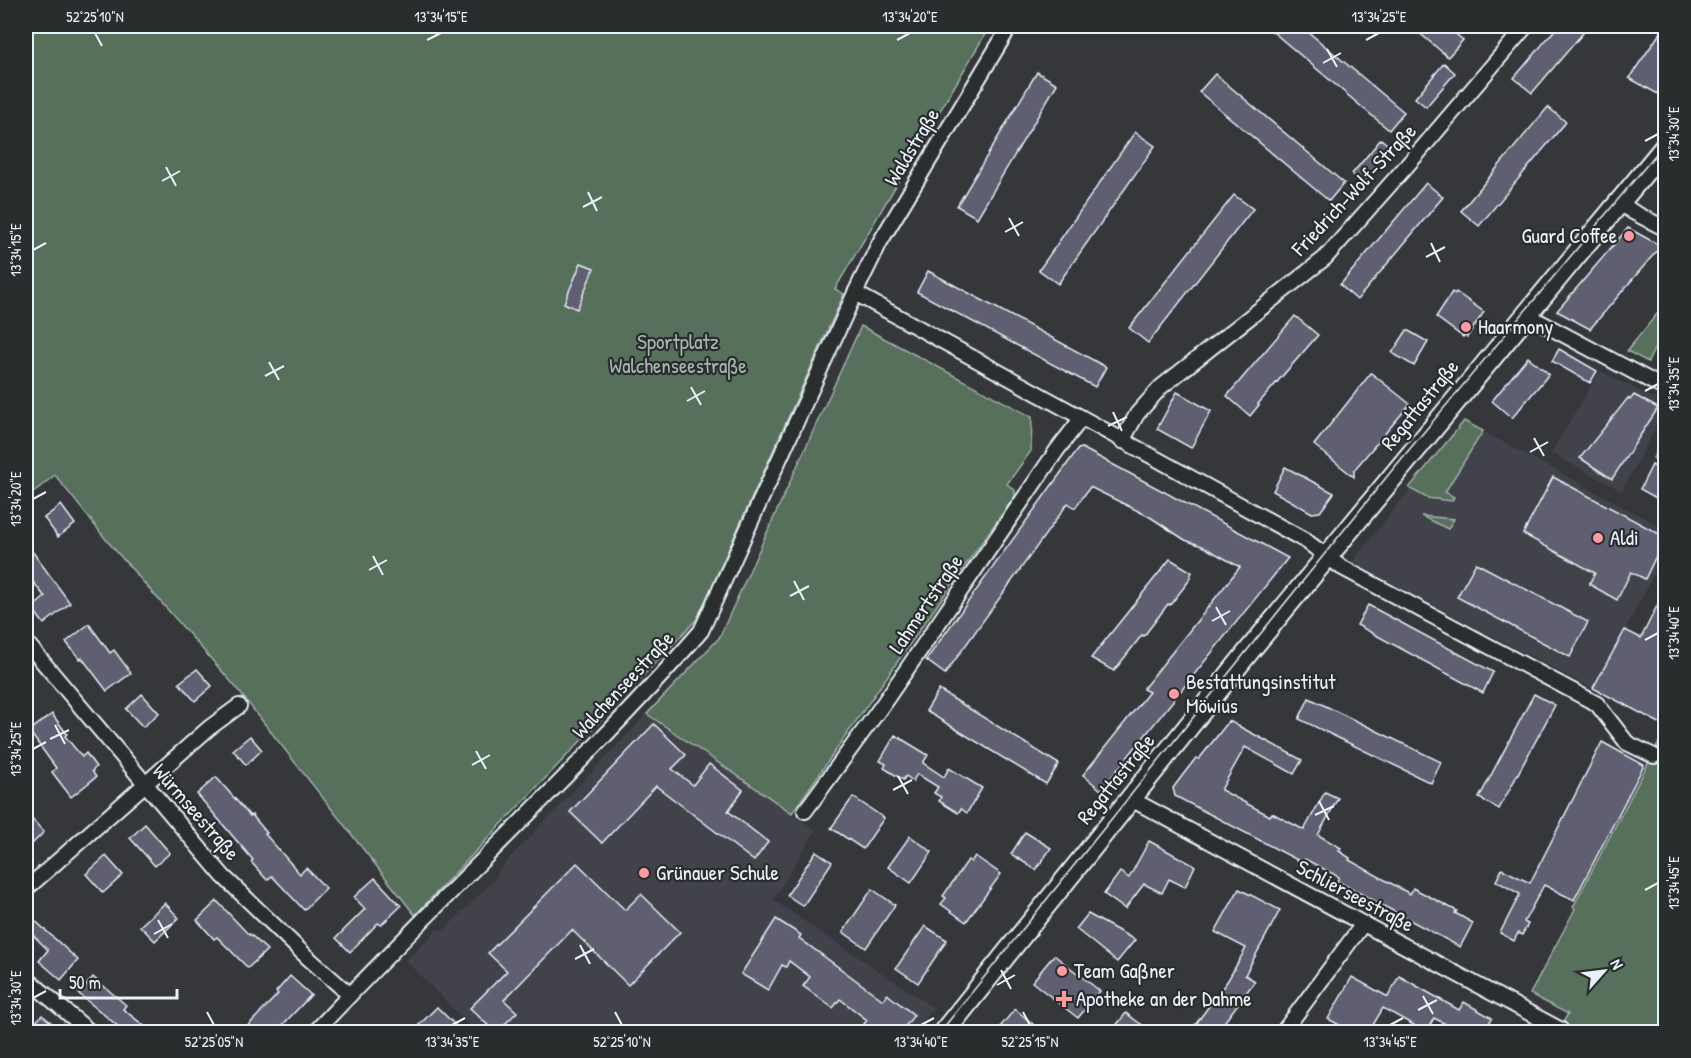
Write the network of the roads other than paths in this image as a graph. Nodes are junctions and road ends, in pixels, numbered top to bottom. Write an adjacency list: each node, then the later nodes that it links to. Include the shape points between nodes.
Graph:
1 (1010, 26): 6 (street, Waldstraße, via 880,242)
2 (1526, 26): 10 (street, Friedrich-Wolf-Straße, via 1325,258 1166,383 1137,414)
3 (1665, 146): 4 (main road, Regattastraße)
4 (1620, 202): 5 (street); 7 (main road, Regattastraße)
5 (1665, 229)
6 (855, 293): 9 (street); 21 (street, Walchenseestraße, via 701,631 539,803)
7 (1527, 312): 8 (street); 11 (main road, Regattastraße)
8 (1665, 389)
9 (1081, 419): 10 (street); 17 (street, Lahmertstraße)
10 (1122, 441): 11 (street, via 1306,541)
11 (1326, 556): 14 (street, via 1598,704 1627,743); 16 (main road, Regattastraße)
12 (26, 642): 15 (street, Würmseestraße)
13 (239, 706): 15 (street)
14 (1654, 756)
15 (146, 786): 18 (street); 21 (street, Würmseestraße, via 224,876)
16 (1131, 799): 19 (street, Schlierseestraße); 25 (main road, Regattastraße)
17 (805, 811)
18 (26, 889)
19 (1363, 924): 22 (street, Schlierseestraße); 26 (street)
20 (26, 978): 23 (street)
21 (350, 994): 24 (street, Walchenseestraße)
22 (1561, 1030)
23 (90, 1032)
24 (315, 1032)
25 (944, 1032)
26 (1283, 1032)

